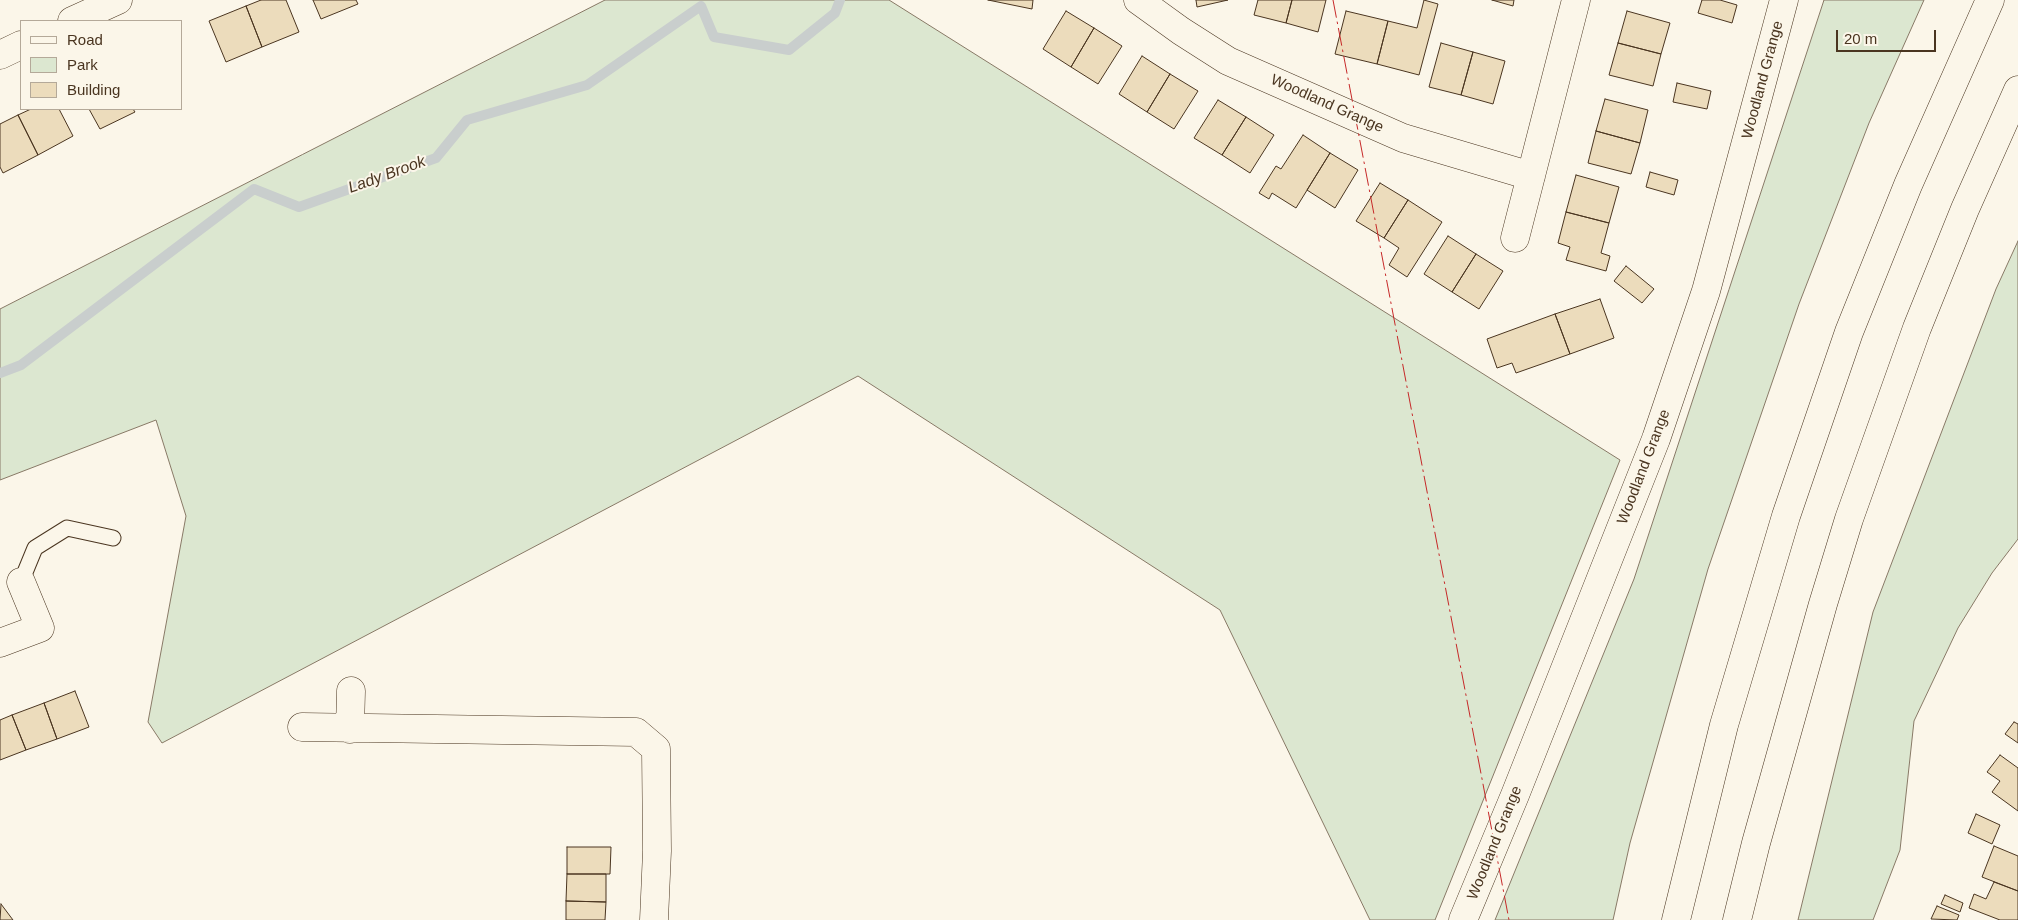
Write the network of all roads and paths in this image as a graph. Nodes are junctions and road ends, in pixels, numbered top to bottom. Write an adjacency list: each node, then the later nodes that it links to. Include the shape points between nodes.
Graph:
1 (118, 0): 6 (main road)
2 (1138, 0): 10 (main road, Woodland Grange, via 1228,61 1403,138)
3 (1576, 0): 10 (main road)
4 (1784, 0): 19 (main road, Woodland Grange, via 1706,290 1659,430)
5 (1990, 0): 20 (main road, via 1908,185 1849,332 1792,498 1724,726)
6 (74, 20)
7 (20, 45): 8 (main road)
8 (0, 55)
9 (2018, 90): 21 (main road, via 1921,319 1849,519 1756,844)
10 (1531, 176): 11 (main road)
11 (1515, 238)
12 (113, 538): 13 (lane, via 67,528 35,548)
13 (21, 582): 14 (main road, via 40,628)
14 (0, 643)
15 (351, 691): 17 (main road)
16 (302, 727): 17 (main road)
17 (350, 729): 18 (main road, via 636,732 656,749)
18 (654, 920)
19 (1463, 920)
20 (1676, 920)
21 (1738, 920)

